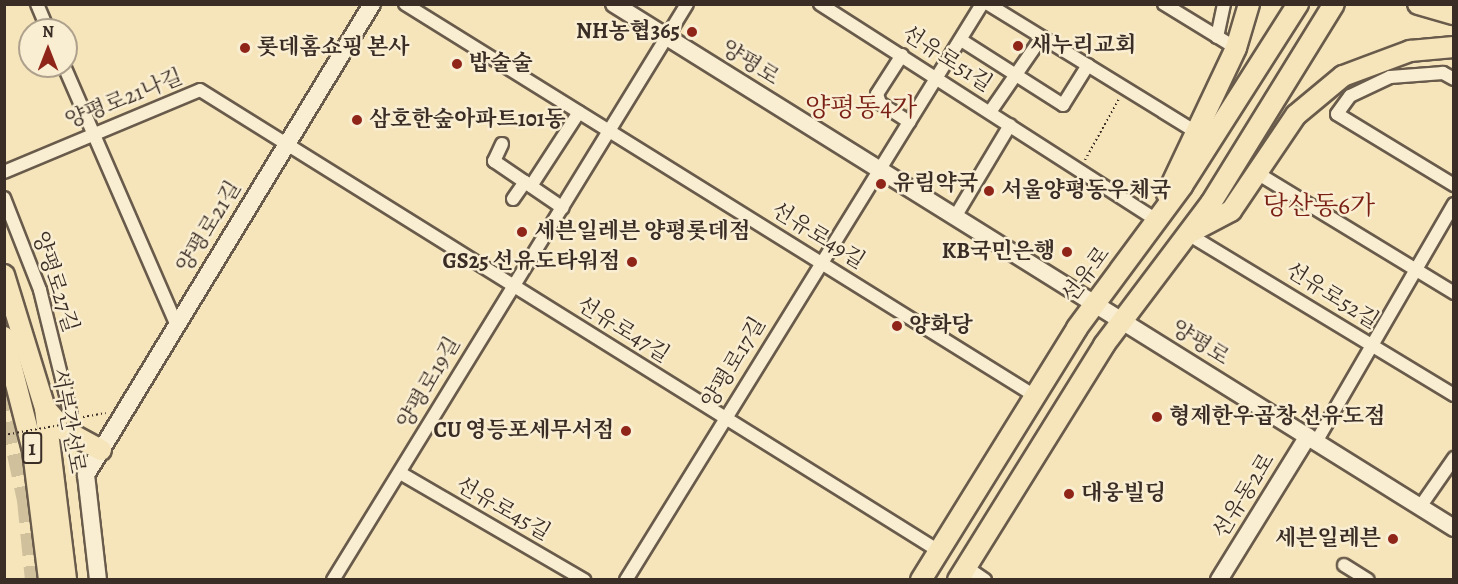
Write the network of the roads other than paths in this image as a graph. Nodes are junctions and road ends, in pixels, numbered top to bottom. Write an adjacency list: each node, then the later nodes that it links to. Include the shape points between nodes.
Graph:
1 (372, 4): 34 (main road, 양평로21길)
2 (405, 4): 27 (street, 선유로49길)
3 (614, 4): 15 (main road, 양평로)
4 (687, 4): 15 (street, 양평로19길)
5 (820, 4): 21 (street, 선유로51길)
6 (982, 4): 18 (street, 양평로17길)
7 (988, 4): 17 (street)
8 (1164, 4): 16 (street)
9 (1224, 4): 16 (street)
10 (1249, 4): 20 (main road)
11 (1298, 4): 46 (main road, 선유로)
12 (1334, 4): 47 (main road)
13 (1419, 5): 14 (main road)
14 (1454, 14)
15 (666, 37): 32 (street, 양평로19길); 36 (main road, 양평로)
16 (1217, 37): 20 (street)
17 (1042, 38): 22 (street); 23 (street, 선유로51길)
18 (961, 40): 23 (street); 25 (street, 양평로17길)
19 (1454, 47): 38 (main road, via 1410,51 1343,76 1296,116)
20 (1236, 48): 31 (main road)
21 (902, 55): 25 (street, 선유로51길); 29 (street, via 877,94 880,103)
22 (1088, 65): 23 (street, via 1063,105); 31 (street)
23 (1017, 75): 28 (street, 선유로51길)
24 (69, 78): 33 (street)
25 (938, 78): 28 (street, 선유로51길); 29 (street, 양평로17길)
26 (1454, 80): 40 (street, via 1443,73 1390,77 1350,96 1337,114)
27 (579, 112): 32 (street, 선유로49길); 39 (street)
28 (990, 112): 30 (street, 선유로51길)
29 (909, 122): 36 (street, 양평로17길)
30 (1010, 125): 45 (street); 46 (street, 선유로51길)
31 (1193, 130): 46 (main road)
32 (609, 131): 44 (street, 양평로19길); 48 (street, 선유로49길)
33 (93, 134): 34 (street, 양평로21나길, via 200,90); 37 (street, 양평로21나길); 55 (street)
34 (286, 144): 51 (street, 선유로47길); 55 (main road, 양평로21길)
35 (502, 144): 39 (street, via 494,161)
36 (878, 169): 45 (main road, 양평로); 48 (street, 양평로17길)
37 (4, 172)
38 (1257, 173): 47 (main road, via 1231,211); 49 (street)
39 (528, 184): 42 (street); 44 (street)
40 (1454, 185)
41 (4, 198): 61 (street, 양평로27길, via 40,290)
42 (513, 199)
43 (1454, 204): 49 (street)
44 (563, 208): 51 (street, 양평로19길)
45 (955, 217): 53 (main road, 양평로)
46 (1157, 220): 53 (main road, 선유로)
47 (1188, 234): 54 (main road); 57 (street, 선유로52길)
48 (820, 262): 59 (street, 선유로49길); 62 (street, 양평로17길)
49 (1416, 269): 52 (street); 57 (street)
50 (4, 275): 60 (main road, 서부간선로 / 1)
51 (510, 285): 62 (street, 선유로47길); 66 (street, 양평로19길)
52 (1454, 293)
53 (1095, 304): 54 (main road, 양평로); 59 (main road, 선유로)
54 (1123, 321): 63 (main road, 양평로); 71 (main road)
55 (176, 324): 64 (main road, 양평로21길)
56 (4, 337): 72 (main road, 서부간선로 / 1, via 33,452)
57 (1372, 345): 58 (street, 선유로52길); 63 (street)
58 (1454, 395)
59 (1035, 396): 69 (main road, 선유로)
60 (45, 408): 64 (main road, via 64,430); 73 (main road, 서부간선로 / 1)
61 (77, 416)
62 (725, 417): 69 (street, 선유로47길); 77 (street, 양평로17길)
63 (1312, 439): 67 (main road, 양평로); 80 (main road, 선유동2로)
64 (101, 450): 74 (main road, 양평로21길, via 86,475)
65 (1454, 458): 67 (street)
66 (402, 474): 75 (street, 양평로19길); 76 (street, 선유로45길)
67 (1420, 507): 68 (main road, 양평로)
68 (1454, 528)
69 (939, 550): 78 (main road, 선유로)
70 (1344, 565): 81 (street)
71 (962, 573): 79 (street)
72 (47, 574)
73 (66, 579)
74 (98, 579)
75 (333, 579)
76 (584, 579)
77 (626, 579)
78 (921, 579)
79 (985, 579)
80 (1219, 579)
81 (1368, 579)

